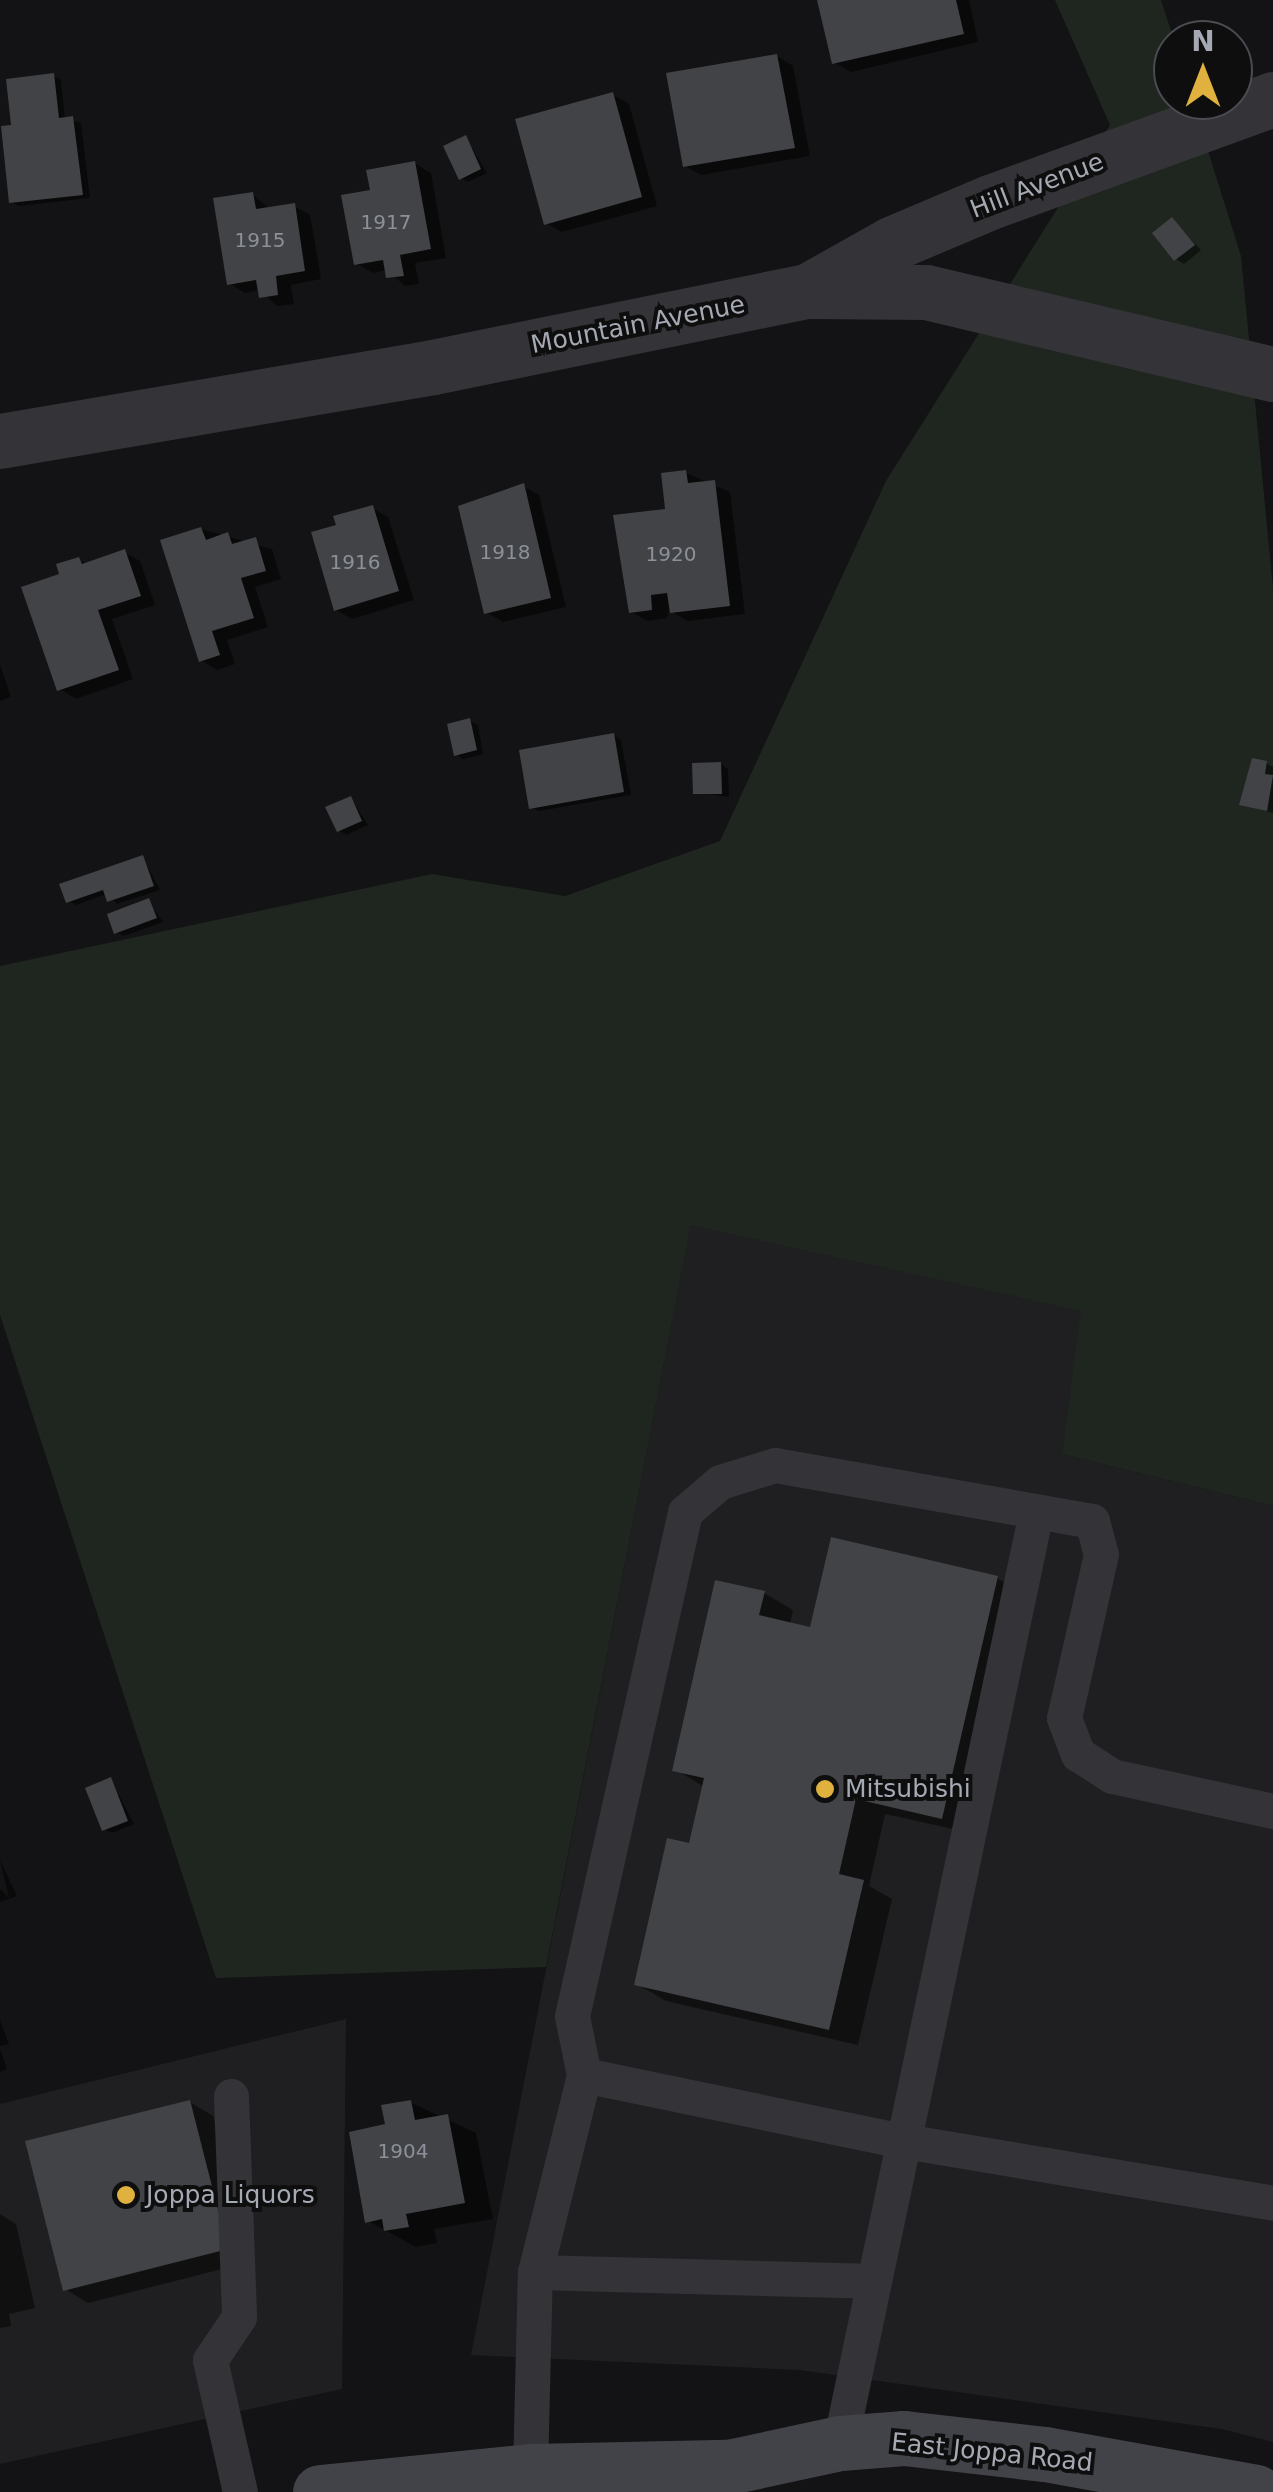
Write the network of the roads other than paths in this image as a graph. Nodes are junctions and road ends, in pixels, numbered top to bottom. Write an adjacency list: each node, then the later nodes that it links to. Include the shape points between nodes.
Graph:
1 (1273, 100): 2 (street, Hill Avenue, via 990,202 894,242)
2 (808, 290): 3 (street, Mountain Avenue, via 926,292); 4 (street, Mountain Avenue, via 433,367)
3 (1273, 374)
4 (0, 441)
5 (1036, 1512): 6 (lane, via 1092,1522 1102,1554 1064,1718 1078,1754 1112,1776); 7 (lane, via 774,1465 720,1482 685,1512 572,2016); 9 (lane)
6 (1273, 1812)
7 (584, 2075): 9 (lane); 11 (lane)
8 (231, 2096): 16 (lane, via 239,2317 210,2360)
9 (904, 2141): 10 (lane); 12 (lane)
10 (1273, 2203)
11 (535, 2272): 12 (lane); 15 (lane)
12 (874, 2281): 13 (lane)
13 (840, 2443): 14 (main road, East Joppa Road); 19 (main road, East Joppa Road, via 904,2438 1045,2454)
14 (729, 2468): 15 (main road, East Joppa Road); 18 (main road, East Joppa Road)
15 (530, 2471): 17 (main road, East Joppa Road)
16 (240, 2492)
17 (320, 2492)
18 (815, 2492)
19 (1256, 2492)

